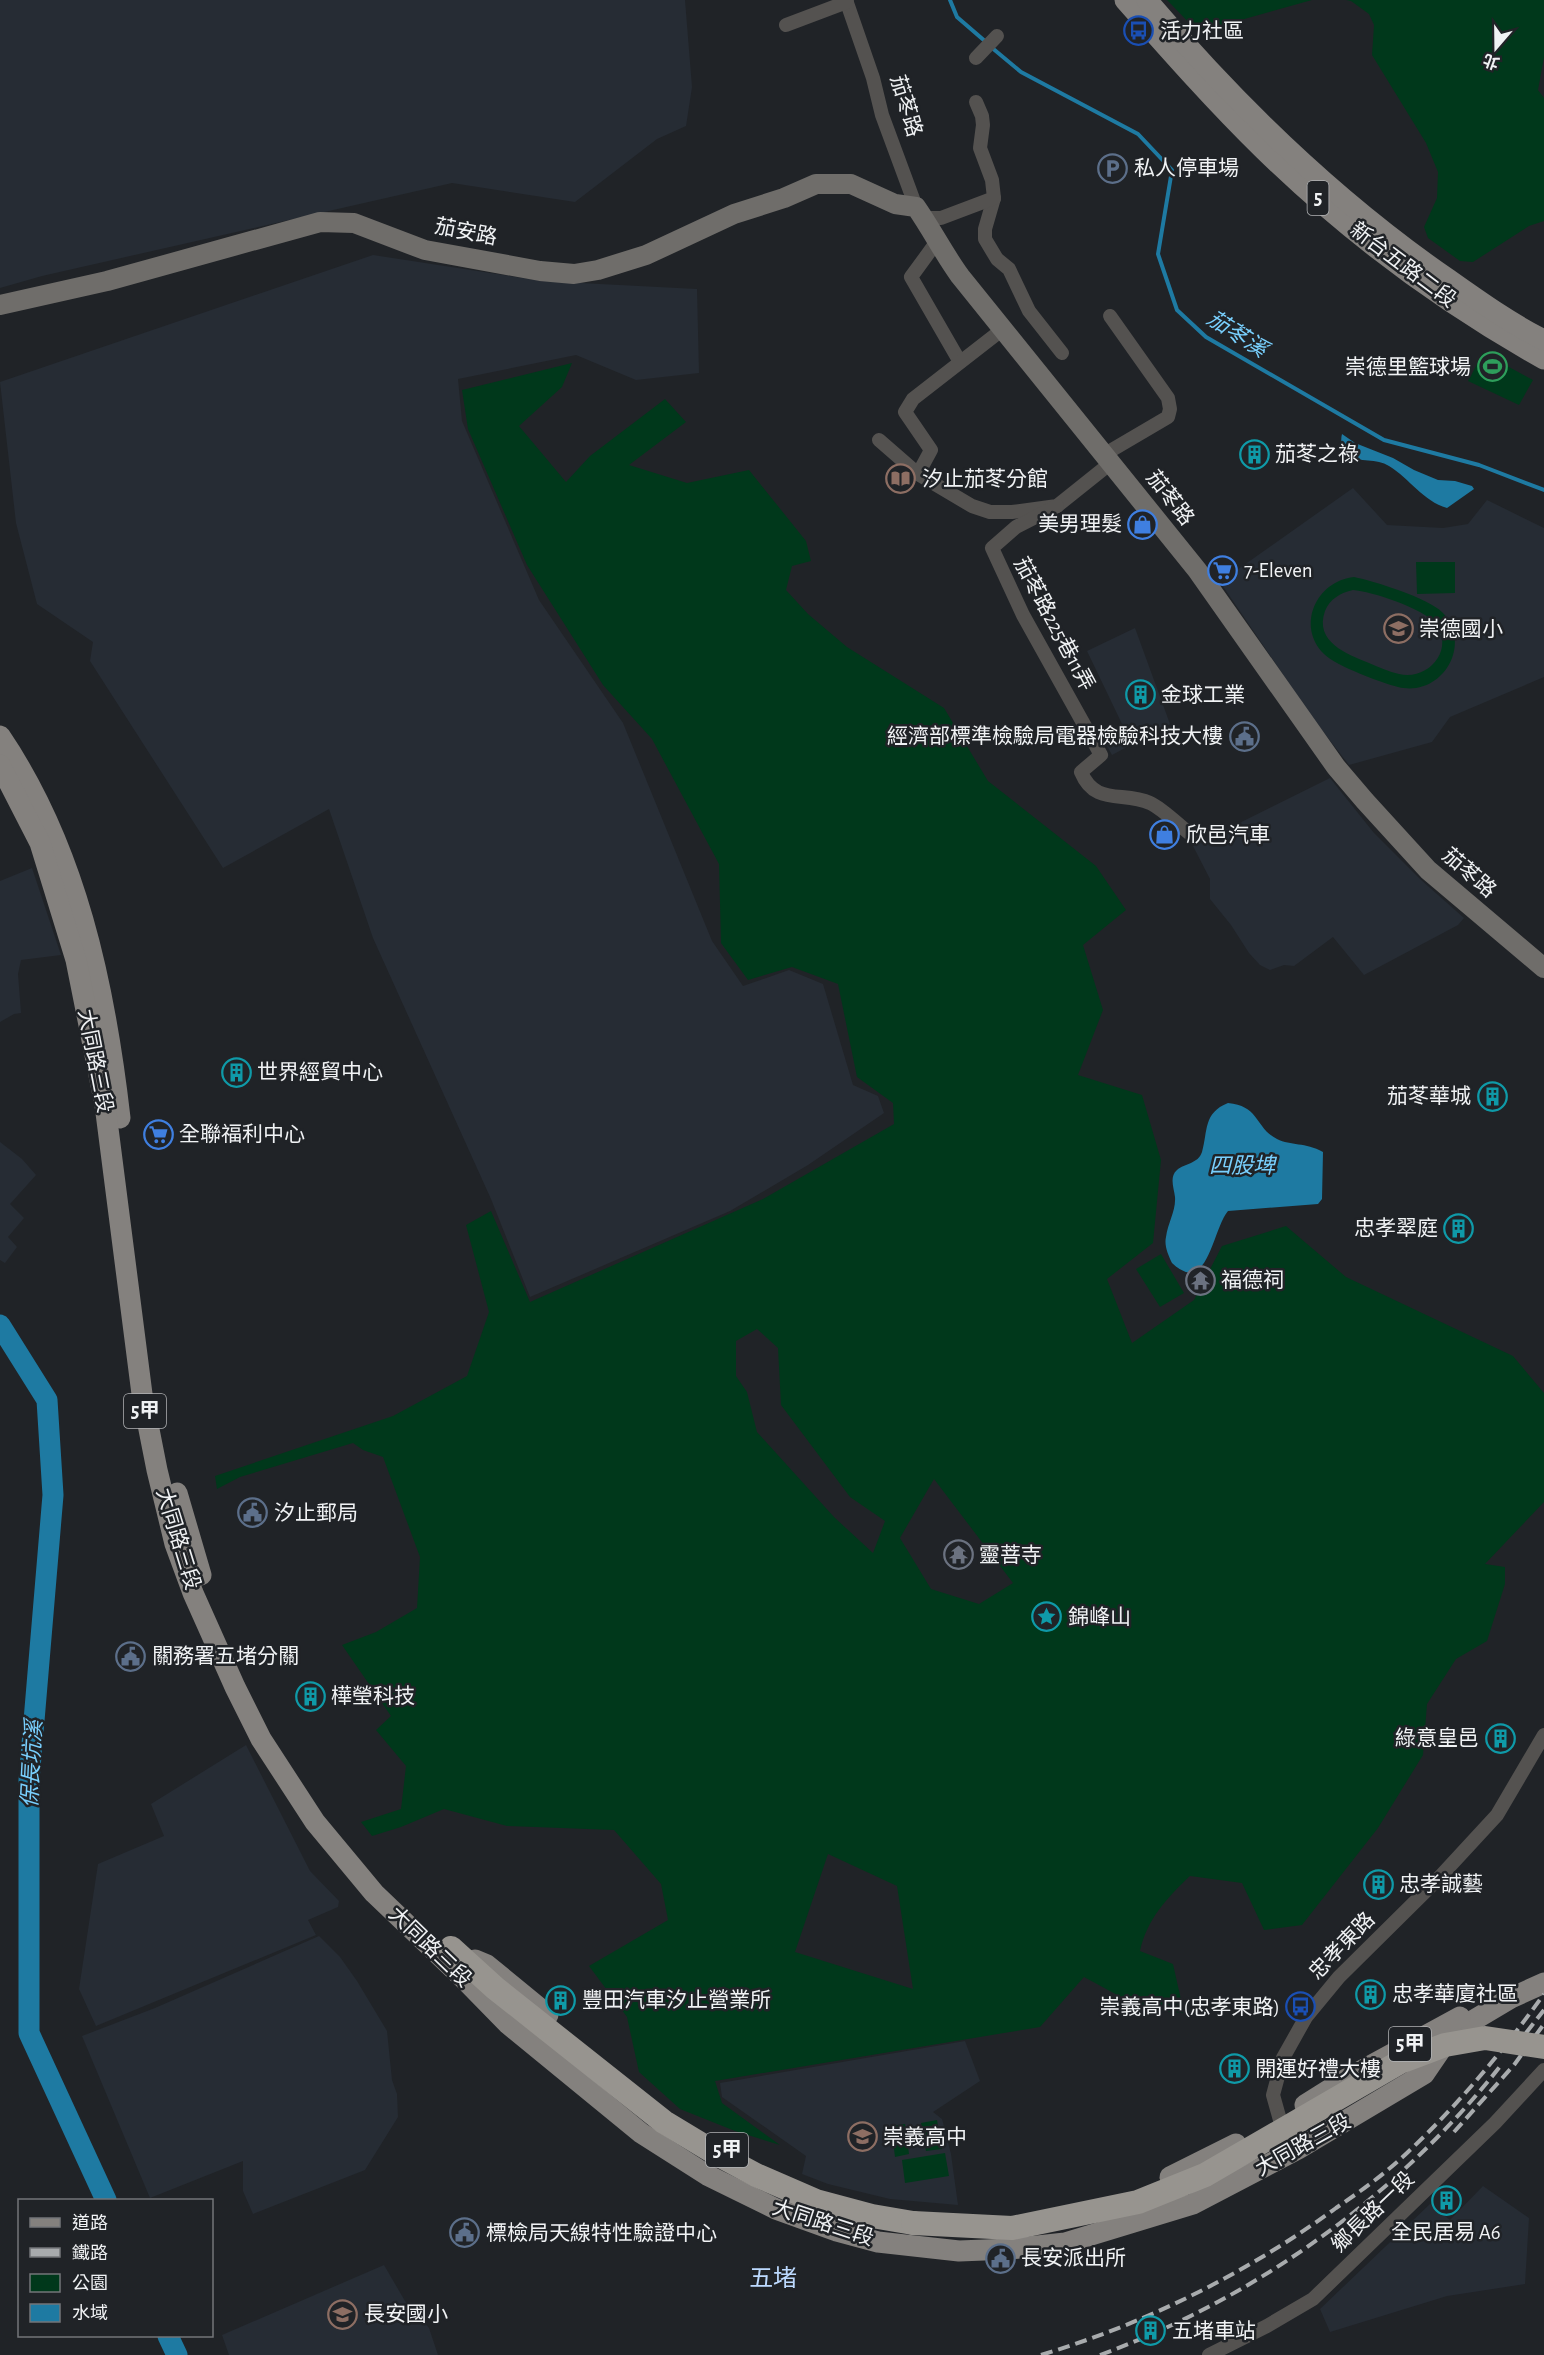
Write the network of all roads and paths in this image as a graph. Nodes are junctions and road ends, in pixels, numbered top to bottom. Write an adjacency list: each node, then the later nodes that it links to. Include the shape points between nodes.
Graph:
1 (1125, 0): 16 (main road, 新台五路二段 / 5, via 1265,151 1361,236 1438,294)
2 (1147, 0): 14 (main road, 新台五路二段 / 5, via 1281,143 1339,196 1405,250 1523,330)
3 (847, 1): 4 (street); 9 (street, 茄苳路, via 882,115)
4 (786, 25)
5 (996, 36): 6 (street)
6 (976, 58)
7 (976, 102): 8 (street, via 983,125 980,148)
8 (994, 198): 9 (street, via 941,218); 15 (street, via 986,239 997,259 1009,269 1029,311)
9 (920, 213): 10 (street, 茄苳路); 11 (street, 茄安路, via 851,184 816,184 734,214 646,255 574,274 425,250 354,222 320,222)
10 (938, 240): 13 (street, 茄苳路, via 943,253); 17 (street, via 911,277)
11 (0, 306)
12 (1110, 316): 19 (street, via 1168,398 1170,409 1168,417)
13 (1003, 329): 17 (street); 19 (street, 茄苳路)
14 (1544, 340)
15 (1062, 353)
16 (1544, 359)
17 (960, 362): 20 (street, via 913,399 905,412 931,450)
18 (879, 441): 20 (street)
19 (1108, 458): 21 (street); 25 (street, 茄苳路, via 1197,570 1336,767 1365,801 1428,870)
20 (918, 474): 21 (street, via 972,506 990,512)
21 (1057, 507): 24 (street, 茄苳路225巷11弄, via 1016,527 992,548 1023,615 1101,755 1081,772 1085,782 1097,793 1150,803)
22 (0, 736): 27 (main road, 大同路三段 / 5甲, via 20,766 53,833 97,970 114,1070 155,1392 170,1467 206,1588 273,1733 324,1813 380,1880)
23 (0, 765): 29 (main road, 大同路三段 / 5甲, via 40,843 76,960 105,1105 142,1394 175,1544 193,1593 261,1739 315,1822 374,1893)
24 (1195, 838)
25 (1544, 968)
26 (1544, 1735): 34 (street, 忠孝東路, via 1497,1815 1339,1977 1306,2018 1278,2070 1273,2095)
27 (451, 1948): 34 (main road, 大同路三段 / 5甲, via 487,1965 666,2111 737,2156 801,2187 903,2212 1009,2218 1114,2198 1189,2170); 36 (highway, via 495,1988 664,2122 717,2154 816,2201)
28 (1544, 1975): 34 (main road, 大同路三段 / 5甲, via 1507,1991 1348,2078)
29 (465, 1980): 35 (main road, 大同路三段 / 5甲, via 508,2024 641,2133 707,2175 776,2209 878,2242 959,2251 1065,2242 1193,2204); 36 (highway, via 643,2118 732,2175 834,2217 877,2229)
30 (1544, 1983): 35 (main road, 大同路三段 / 5甲, via 1452,2032 1424,2074)
31 (1544, 2047): 36 (highway, bridge, via 1485,2038 1445,2045 1400,2062 1205,2175 1138,2202 1012,2228)
32 (1544, 2055): 36 (highway, via 1486,2046 1429,2058 1384,2080 1211,2182 1141,2208 1031,2235 977,2238)
33 (1544, 2070): 37 (street, 鄉長路一段, via 1496,2123 1313,2299)
34 (1280, 2120): 35 (street, 忠孝東路)
35 (1299, 2149)
36 (917, 2229)
37 (1209, 2355)

